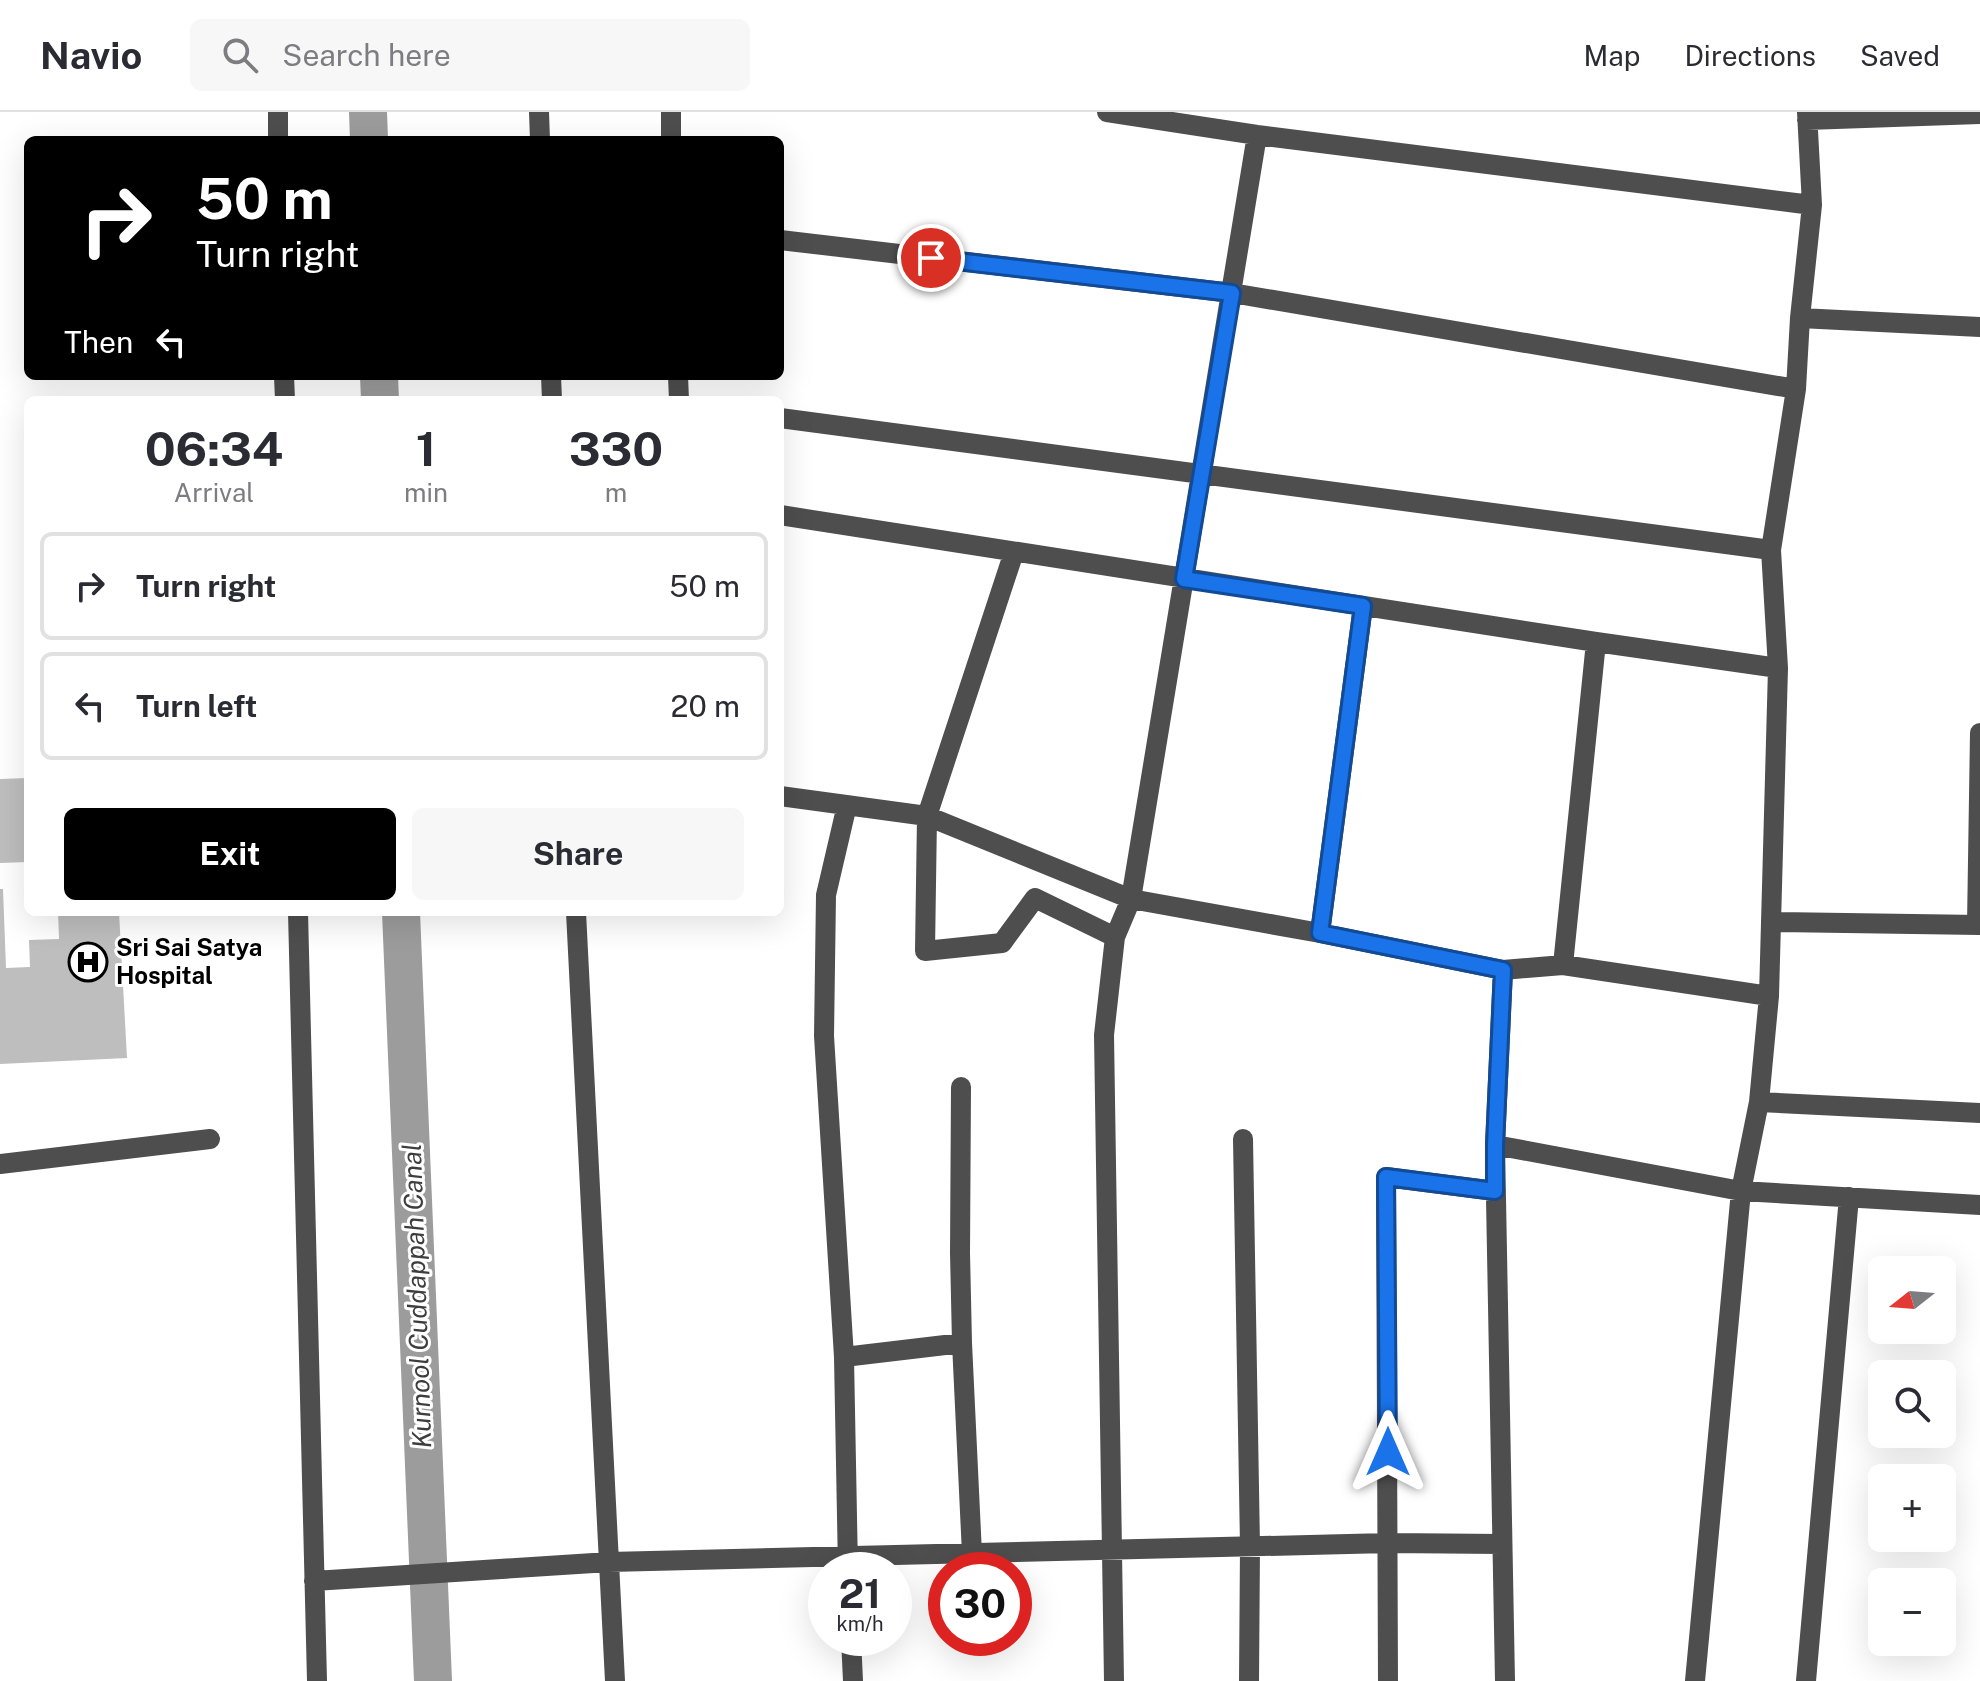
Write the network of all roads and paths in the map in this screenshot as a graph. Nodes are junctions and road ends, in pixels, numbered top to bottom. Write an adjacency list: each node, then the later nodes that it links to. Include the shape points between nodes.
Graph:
1 (278, 112): 8 (street)
2 (539, 112): 9 (street)
3 (671, 112): 10 (street)
4 (1107, 112): 7 (street)
5 (1980, 114): 6 (street)
6 (1807, 116): 11 (street)
7 (1257, 135): 11 (street); 13 (street)
8 (278, 136)
9 (540, 136)
10 (671, 136)
11 (1812, 205): 14 (street)
12 (784, 240): 13 (street)
13 (1232, 293): 16 (street); 18 (street)
14 (1800, 318): 15 (street); 16 (street)
15 (1980, 327)
16 (1796, 389): 20 (street)
17 (784, 419): 18 (street)
18 (1201, 475): 20 (street); 22 (street)
19 (784, 516): 21 (street)
20 (1771, 550): 25 (street)
21 (1014, 552): 22 (street); 29 (street)
22 (1184, 579): 23 (street); 30 (street)
23 (1363, 606): 24 (street); 35 (street)
24 (1596, 642): 25 (street); 37 (street)
25 (1778, 668): 33 (street)
26 (1980, 733): 34 (street)
27 (784, 797): 28 (street)
28 (847, 805): 29 (street); 52 (street, via 826,895 824,1036)
29 (927, 816): 30 (street); 36 (street, via 925,951 1002,943 1035,898)
30 (1131, 899): 35 (street); 36 (street)
31 (298, 916): 62 (street)
32 (576, 916): 60 (street)
33 (1771, 922): 34 (street); 39 (street)
34 (1978, 925)
35 (1320, 933): 38 (street)
36 (1115, 937): 56 (street, via 1104,1035)
37 (1563, 965): 38 (street); 39 (street)
38 (1503, 970): 45 (street)
39 (1769, 996): 41 (street)
40 (961, 1087): 51 (street)
41 (1759, 1102): 42 (street); 48 (street)
42 (1980, 1113)
43 (210, 1139): 46 (street)
44 (1243, 1139): 55 (street)
45 (1495, 1145): 47 (street); 48 (street)
46 (0, 1164)
47 (1495, 1191): 53 (street, via 1386,1177); 54 (street)
48 (1741, 1191): 49 (street); 71 (street)
49 (1849, 1197): 50 (street); 72 (street)
50 (1980, 1205)
51 (962, 1343): 52 (street); 58 (street)
52 (844, 1357): 57 (street)
53 (1388, 1543): 54 (street); 55 (street); 69 (street)
54 (1502, 1544): 70 (street)
55 (1250, 1546): 56 (street); 68 (street)
56 (1112, 1550): 59 (street); 67 (street)
57 (848, 1552)
58 (972, 1552)
59 (1032, 1552)
60 (609, 1562): 61 (street); 62 (street); 65 (street)
61 (808, 1563)
62 (314, 1581): 64 (street)
63 (852, 1656): 66 (street)
64 (317, 1681)
65 (615, 1681)
66 (853, 1681)
67 (1114, 1681)
68 (1249, 1681)
69 (1388, 1681)
70 (1505, 1681)
71 (1695, 1681)
72 (1806, 1681)

